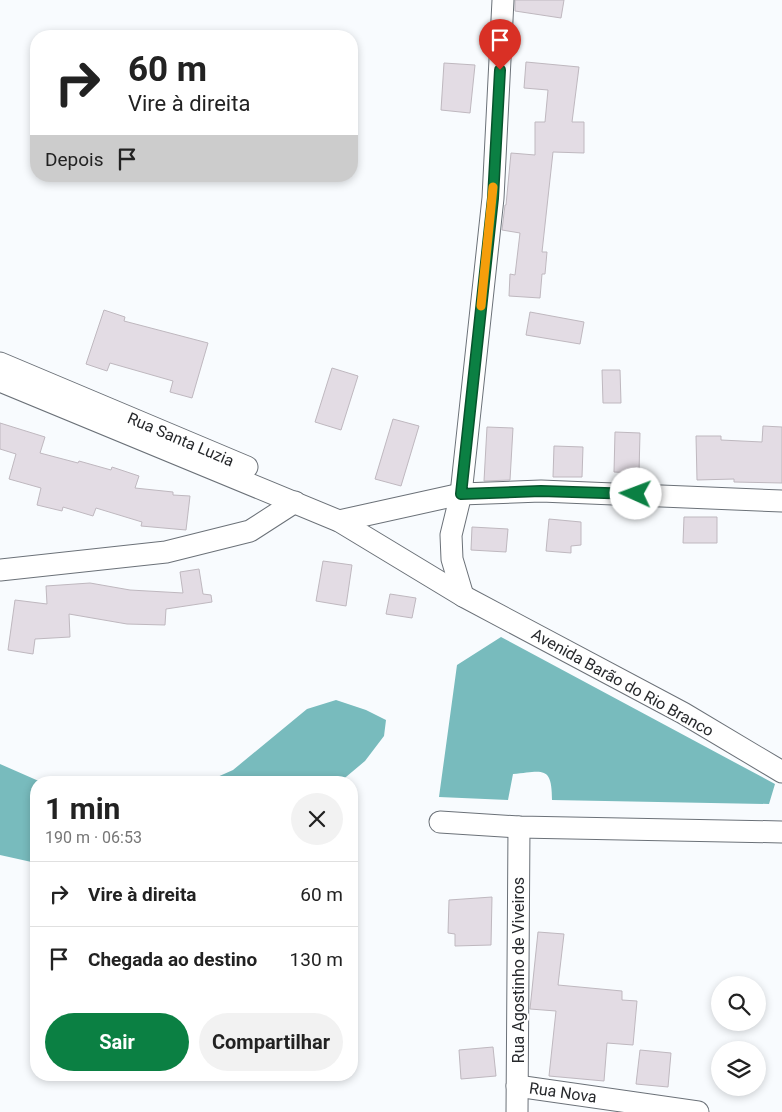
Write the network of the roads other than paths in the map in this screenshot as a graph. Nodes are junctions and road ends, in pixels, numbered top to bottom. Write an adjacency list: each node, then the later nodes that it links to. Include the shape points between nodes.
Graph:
1 (503, 0): 4 (street, via 493,198)
2 (0, 362): 7 (street, Rua Santa Luzia)
3 (0, 381): 6 (street, Rua Santa Luzia)
4 (461, 494): 5 (street, via 541,491); 7 (street); 10 (street, via 451,535 452,558)
5 (782, 501)
6 (294, 502): 8 (street, Rua Santa Luzia); 9 (street, via 250,531 166,552)
7 (362, 516): 8 (street)
8 (339, 521): 10 (street, Avenida Barão do Rio Branco)
9 (0, 570)
10 (463, 596): 11 (street, Avenida Barão do Rio Branco, via 683,713)
11 (782, 772)
12 (440, 822): 13 (street)
13 (519, 827): 14 (street); 15 (street, Rua Agostinho de Viveiros)
14 (782, 832)
15 (517, 1086): 16 (street, Rua Agostinho de Viveiros); 17 (street, Rua Nova)
16 (516, 1112)
17 (698, 1112)

